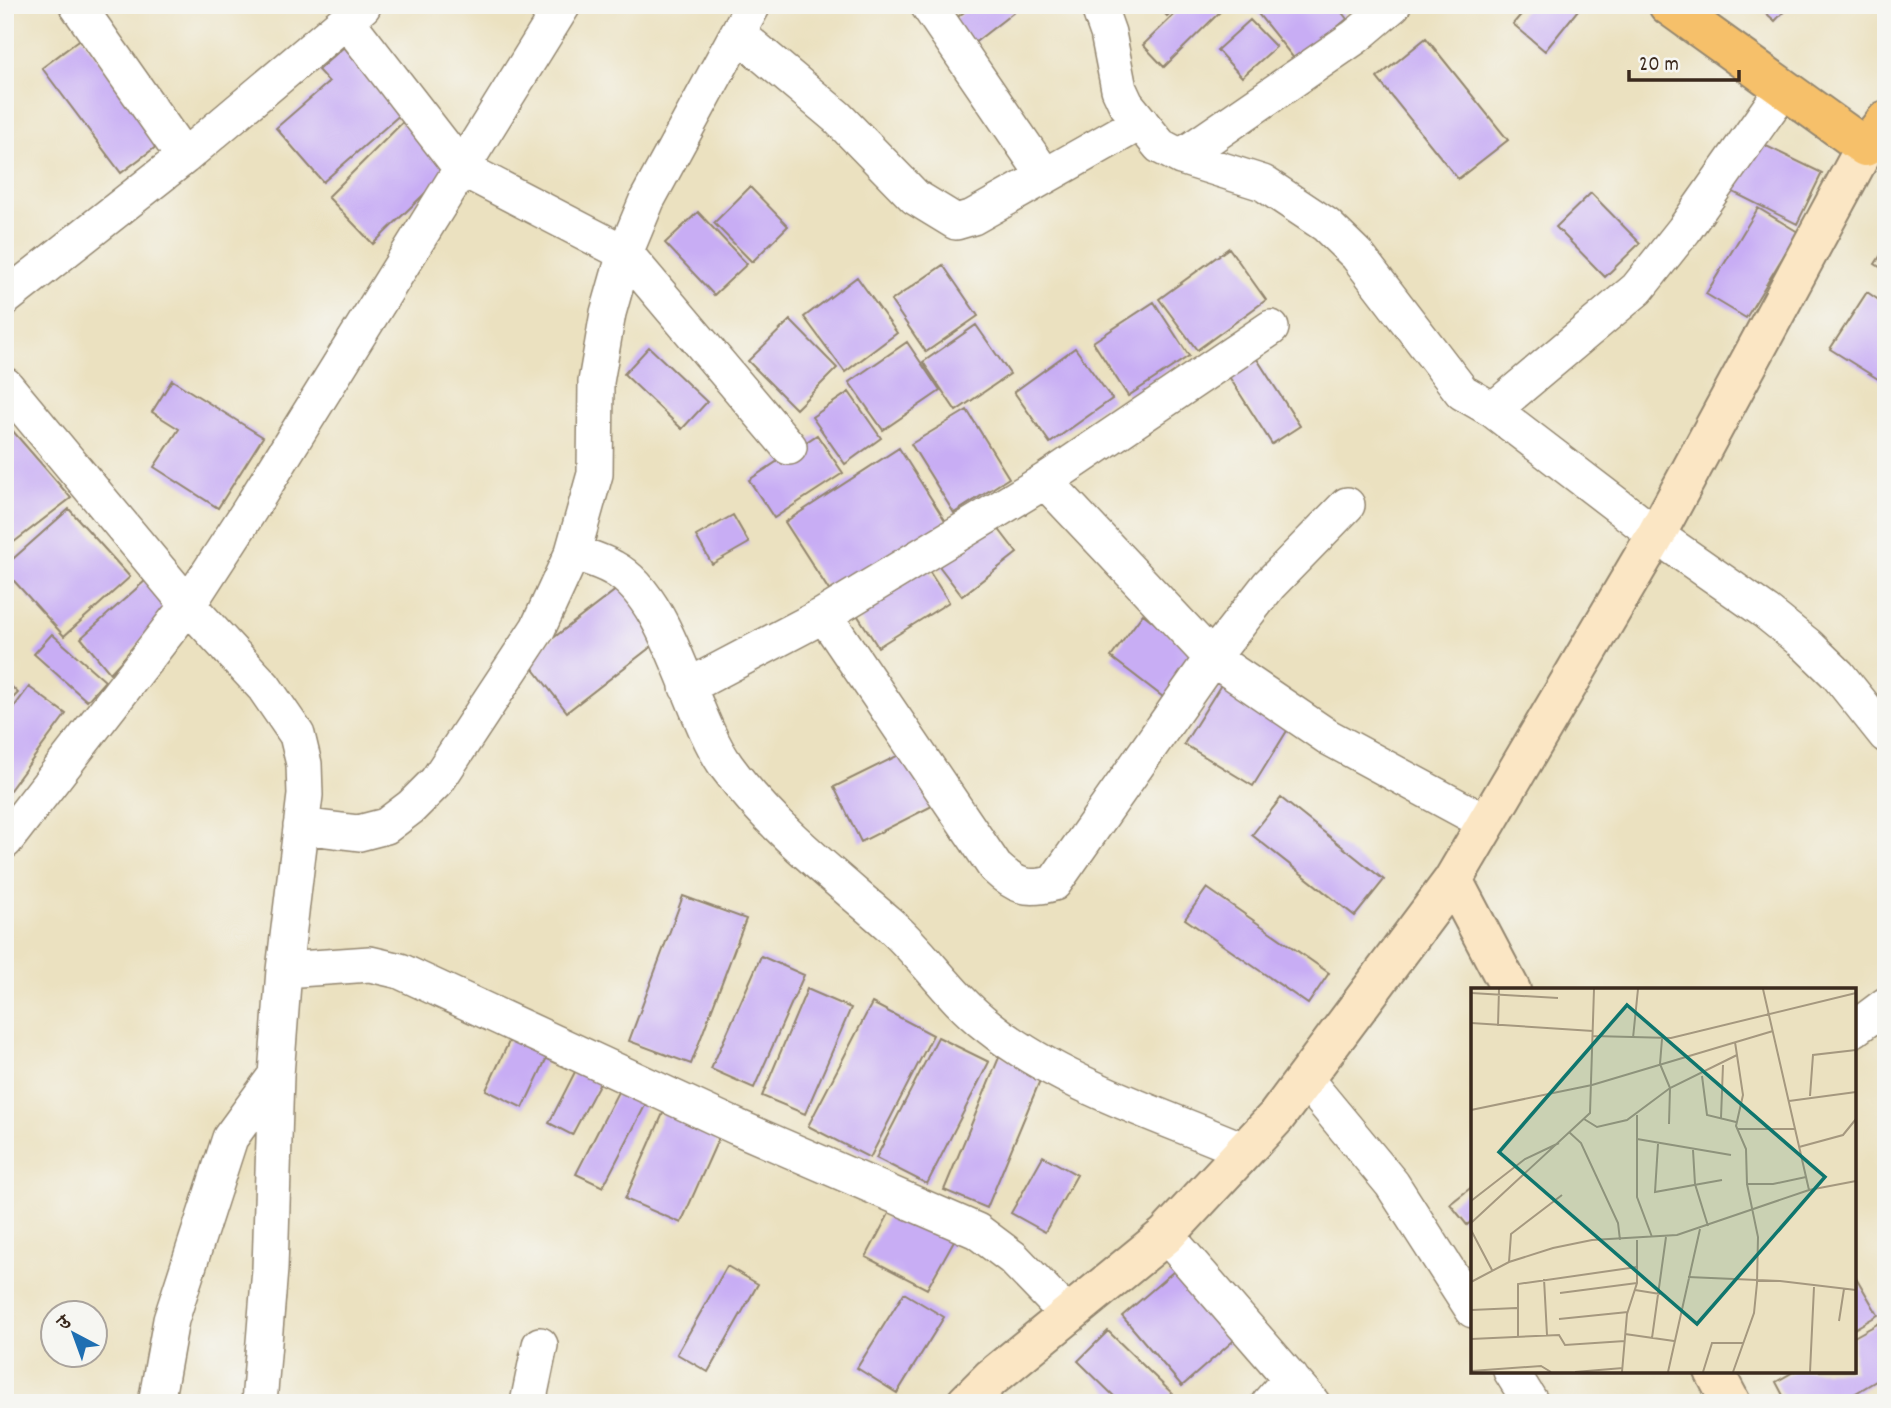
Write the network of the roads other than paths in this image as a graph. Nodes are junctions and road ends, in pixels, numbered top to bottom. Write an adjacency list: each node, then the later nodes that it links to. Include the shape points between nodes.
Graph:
1 (77, 5): 12 (street)
2 (563, 5): 14 (street)
3 (928, 5): 15 (street)
4 (1098, 5): 10 (street, via 1119,89)
5 (1393, 5): 13 (street, via 1355,37)
6 (1668, 5): 9 (main road)
7 (355, 13): 12 (street); 14 (street)
8 (746, 19): 15 (street, via 915,197 956,222); 16 (street, via 647,200)
9 (1784, 88): 11 (main road); 20 (street, via 1637,289)
10 (1141, 122): 13 (street, via 1160,146); 15 (street)
11 (1875, 133): 24 (main road)
12 (184, 156): 17 (street)
13 (1181, 157): 20 (street, via 1263,183 1326,225 1357,255 1462,392)
14 (461, 168): 16 (street); 26 (street)
15 (1045, 176)
16 (625, 253): 21 (street); 25 (street, via 596,382 596,474)
17 (5, 298)
18 (1271, 328): 22 (street)
19 (5, 385): 26 (street)
20 (1493, 410): 24 (street)
21 (789, 447)
22 (1045, 481): 27 (street); 28 (street)
23 (1347, 505): 28 (street, via 1269,585)
24 (1656, 535): 30 (street, via 1807,645 1838,675); 31 (main road)
25 (573, 552): 29 (street, via 615,568 657,615); 32 (street, via 538,628 437,781 386,826 359,833)
26 (188, 605): 32 (street, via 264,687 297,734 304,764); 33 (street)
27 (824, 615): 28 (street, via 995,867 1022,888 1054,883); 29 (street)
28 (1212, 658): 31 (street, via 1328,737)
29 (687, 687): 41 (street, via 726,765 776,823 894,928 957,1001 991,1030 1052,1069)
30 (1886, 735)
31 (1487, 823): 34 (main road)
32 (301, 826): 35 (street)
33 (5, 841)
34 (1453, 880): 36 (main road); 40 (main road)
35 (284, 970): 39 (street); 44 (street, via 370,964 400,971 737,1127 976,1231 1013,1258)
36 (1510, 988)
37 (1886, 1005): 38 (street)
38 (1856, 1028)
39 (276, 1075): 49 (street, via 230,1138 171,1320); 50 (street, via 270,1269)
40 (1305, 1079): 41 (main road); 43 (street, via 1392,1184)
41 (1245, 1150): 42 (main road)
42 (1166, 1235): 44 (main road); 48 (street)
43 (1471, 1307)
44 (1068, 1315): 52 (main road)
45 (540, 1345): 51 (street)
46 (1512, 1373): 53 (street)
47 (1715, 1373): 54 (main road)
48 (1291, 1395)
49 (156, 1403)
50 (259, 1403)
51 (528, 1403)
52 (966, 1403)
53 (1531, 1403)
54 (1731, 1403)

